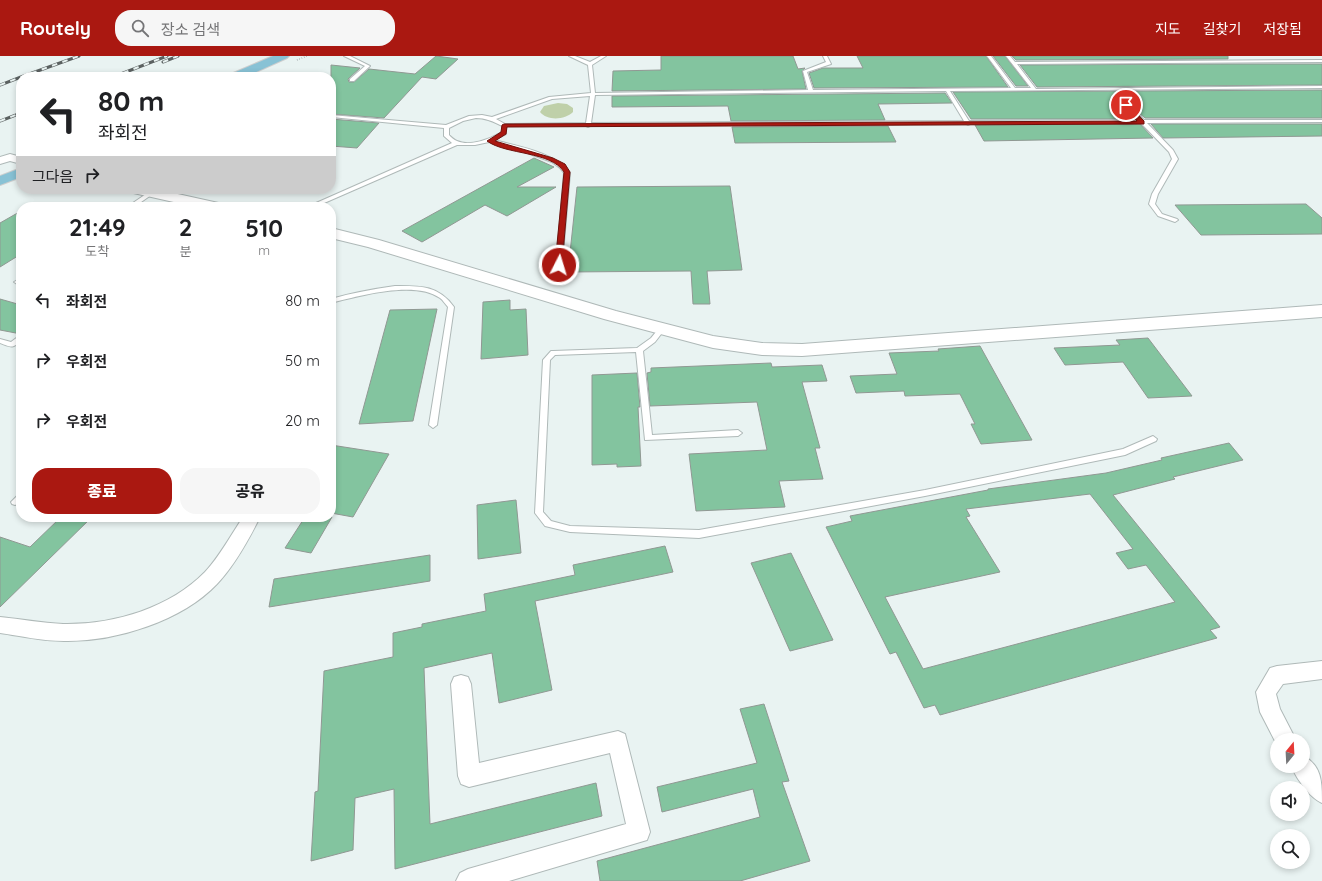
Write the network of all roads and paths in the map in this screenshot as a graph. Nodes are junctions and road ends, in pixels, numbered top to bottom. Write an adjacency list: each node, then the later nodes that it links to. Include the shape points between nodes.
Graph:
1 (283, 56): 13 (main road)
2 (346, 56): 14 (lane, via 368,66)
3 (570, 56): 12 (lane)
4 (604, 56): 12 (lane)
5 (825, 56): 19 (lane, via 829,63 805,71)
6 (989, 56): 16 (lane)
7 (1008, 56): 10 (lane)
8 (1154, 56): 11 (lane)
9 (1322, 61): 11 (lane)
10 (1014, 63): 11 (lane); 17 (lane)
11 (1162, 63)
12 (590, 64): 20 (lane)
13 (246, 72)
14 (352, 80)
15 (1322, 87): 17 (lane)
16 (1014, 89): 17 (lane); 18 (lane)
17 (1035, 90)
18 (948, 91): 19 (lane); 26 (lane)
19 (811, 92): 20 (lane)
20 (593, 94): 23 (lane, via 551,98); 28 (lane)
21 (1126, 105): 25 (lane)
22 (336, 116): 29 (lane)
23 (494, 118): 27 (lane); 29 (lane, via 476,116 459,120)
24 (1322, 121): 25 (lane)
25 (1142, 122): 26 (lane); 41 (lane, via 1171,151 1175,159 1152,204 1160,215)
26 (968, 124): 28 (lane)
27 (504, 125): 28 (lane); 30 (lane, via 504,133)
28 (588, 126)
29 (447, 127): 31 (lane, via 446,136)
30 (490, 141): 31 (lane, via 474,144); 43 (lane, via 551,159 563,166 567,172)
31 (456, 142): 40 (lane)
32 (16, 159): 33 (street, via 10,157)
33 (0, 161)
34 (16, 174): 35 (main road)
35 (0, 181)
36 (150, 194): 38 (lane)
37 (156, 194): 39 (street)
38 (138, 202)
39 (194, 202)
40 (321, 202)
41 (1175, 220)
42 (336, 234): 46 (street)
43 (559, 265)
44 (336, 300): 50 (lane, via 370,290 400,287 434,293 448,301 451,307)
45 (1322, 311): 46 (street, via 802,350 713,342)
46 (662, 329): 49 (lane)
47 (0, 342): 48 (lane, via 12,345)
48 (16, 342)
49 (640, 350): 51 (lane, via 648,438); 52 (lane, via 553,353 547,360 539,513 548,524 570,529 699,534 925,493 1117,453)
50 (433, 425)
51 (738, 433)
52 (1153, 439)
53 (249, 522): 54 (street, via 211,577 188,597 160,613 131,623 72,632)
54 (0, 625)
55 (1322, 670): 57 (street, via 1277,675 1266,692 1270,712)
56 (461, 684): 60 (street, via 469,776 618,741 639,832)
57 (1282, 733)
58 (1307, 773): 59 (street)
59 (1322, 792)
60 (468, 881)

